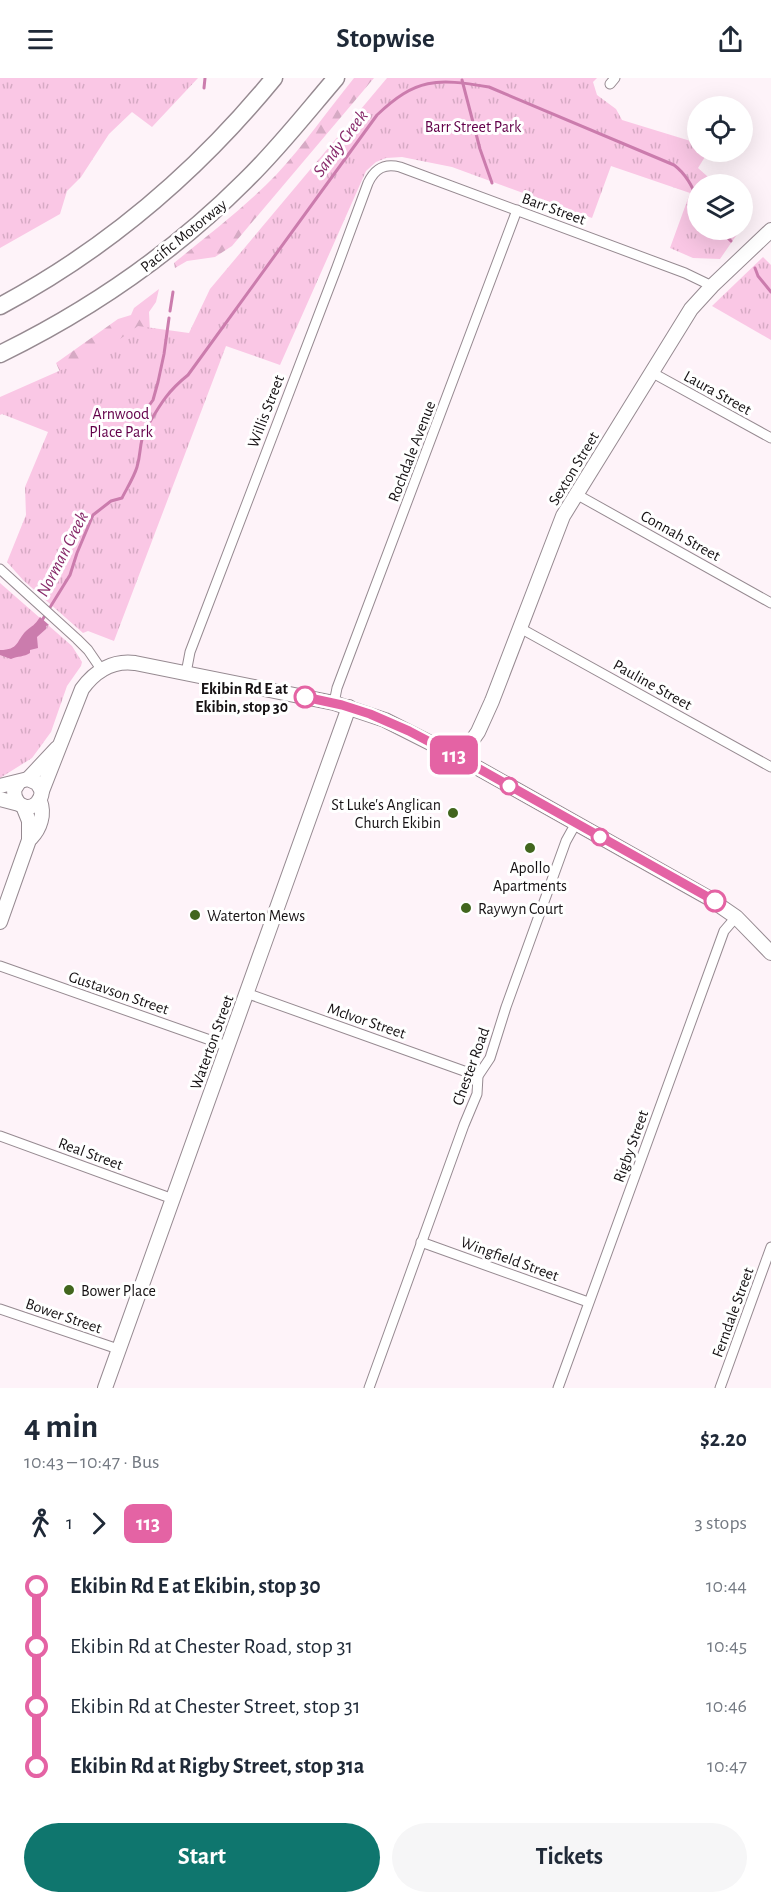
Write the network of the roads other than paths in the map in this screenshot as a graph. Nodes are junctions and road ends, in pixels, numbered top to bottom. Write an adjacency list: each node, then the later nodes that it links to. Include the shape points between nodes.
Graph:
1 (274, 78): 7 (highway, via 204,156 135,218 67,267)
2 (336, 78): 8 (highway, Pacific Motorway, via 246,181 194,229 89,305)
3 (382, 166): 4 (street, Barr Street, via 400,167); 16 (street, Willis Street, via 368,183 190,652)
4 (517, 210): 6 (street, Barr Street); 17 (street, Rochdale Avenue)
5 (771, 230): 6 (main road, Sexton Street)
6 (712, 286): 9 (main road, Sexton Street, via 691,309)
7 (0, 306)
8 (0, 354)
9 (651, 372): 10 (street, Laura Street); 11 (main road, Sexton Street)
10 (771, 438)
11 (576, 494): 13 (street, Connah Street); 14 (main road, Sexton Street, via 560,522)
12 (0, 569): 15 (street, via 77,639)
13 (771, 603)
14 (520, 628): 20 (main road, Sexton Street, via 483,722); 21 (street, Pauline Street)
15 (101, 669): 16 (main road, via 130,662); 19 (main road, via 82,689)
16 (186, 673): 17 (main road)
17 (334, 703): 18 (main road)
18 (349, 707): 20 (main road, via 385,720); 33 (main road, Waterton Street)
19 (60, 746): 22 (main road); 24 (main road)
20 (460, 758): 27 (main road)
21 (771, 767)
22 (24, 781): 23 (main road); 24 (main road, via 37,783); 26 (main road, via 14,790 15,800)
23 (0, 786)
24 (41, 796): 26 (main road, via 32,807); 28 (main road, via 42,815)
25 (0, 799): 26 (main road)
26 (21, 805): 28 (main road, via 29,820)
27 (576, 823): 29 (main road); 35 (street, Chester Road, via 566,841 490,1058)
28 (29, 840): 30 (main road)
29 (736, 917): 31 (main road); 40 (street, Rigby Street, via 724,931)
30 (0, 922)
31 (771, 953)
32 (0, 966): 34 (street, Gustavson Street)
33 (246, 993): 34 (main road, Waterton Street); 35 (street, McIvor Street)
34 (227, 1046): 37 (main road, Waterton Street)
35 (478, 1076): 38 (street, Chester Road, via 477,1094)
36 (0, 1136): 37 (street, Real Street)
37 (173, 1198): 42 (main road, Waterton Street)
38 (421, 1242): 40 (street, Wingfield Street); 44 (street, Chester Road)
39 (771, 1247): 46 (street, Ferndale Street)
40 (588, 1302): 45 (street, Rigby Street)
41 (0, 1309): 42 (street, Bower Street)
42 (118, 1349): 43 (main road, Waterton Street)
43 (105, 1388)
44 (369, 1388)
45 (558, 1388)
46 (720, 1388)

